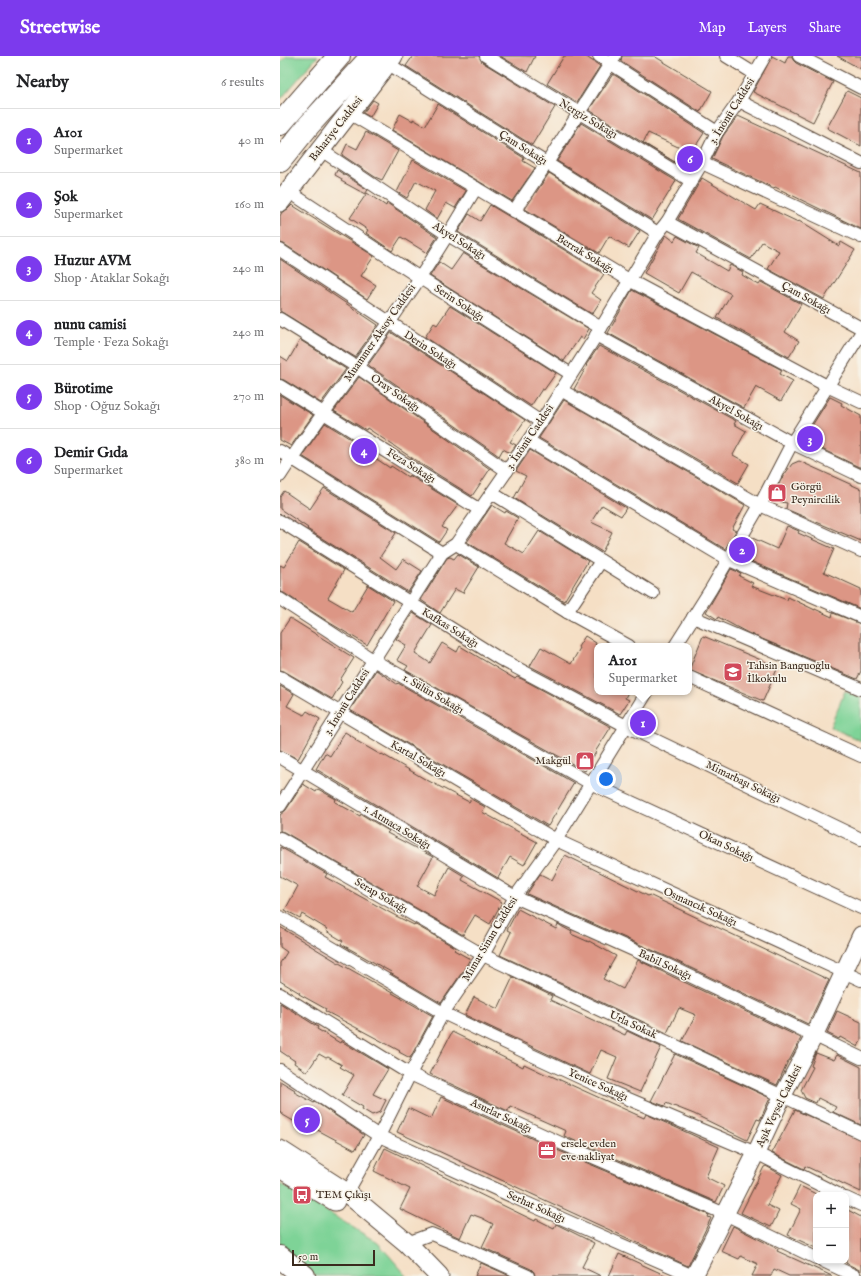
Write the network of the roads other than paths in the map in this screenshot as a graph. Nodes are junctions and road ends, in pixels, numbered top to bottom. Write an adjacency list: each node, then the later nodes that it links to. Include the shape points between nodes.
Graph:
1 (339, 56): 14 (highway)
2 (486, 56): 13 (street, Nergiz Sokağı)
3 (599, 56): 8 (street)
4 (726, 56): 9 (street)
5 (765, 56): 9 (street, 3. İnönü Caddesi)
6 (799, 56): 10 (street)
7 (384, 58): 12 (main road, Bahariye Caddesi); 17 (highway, via 310,125); 18 (street, Çam Sokağı)
8 (613, 60): 13 (street); 15 (street)
9 (755, 74): 11 (street, 3. İnönü Caddesi)
10 (861, 88)
11 (739, 101): 15 (street, 3. İnönü Caddesi); 20 (street)
12 (349, 113): 16 (main road, Bahariye Caddesi); 22 (street, Berrak Sokağı)
13 (578, 113): 18 (street); 21 (street, Nergiz Sokağı)
14 (280, 124)
15 (717, 132): 19 (street, 3. İnönü Caddesi)
16 (321, 150): 23 (main road, Bahariye Caddesi); 27 (street, Akyel Sokağı)
17 (280, 161)
18 (547, 163): 24 (street); 26 (street, Çam Sokağı)
19 (702, 163): 21 (street, 3. İnönü Caddesi); 28 (street)
20 (861, 163)
21 (691, 181): 25 (street, 3. İnönü Caddesi)
22 (476, 188): 24 (street, Berrak Sokağı); 27 (street, Muammer Aksoy Caddesi)
23 (284, 197): 30 (street, Serin Sokağı)
24 (514, 211): 31 (street, Berrak Sokağı)
25 (667, 222): 26 (street, 3. İnönü Caddesi); 34 (street, Çam Sokağı)
26 (658, 233): 31 (street, 3. İnönü Caddesi)
27 (448, 235): 30 (street, Muammer Aksoy Caddesi); 35 (street, Akyel Sokağı)
28 (861, 237)
29 (280, 250): 33 (street, Derin Sokağı)
30 (420, 278): 33 (street, Muammer Aksoy Caddesi); 38 (street, Serin Sokağı)
31 (630, 280): 35 (street, 3. İnönü Caddesi); 40 (street, Berrak Sokağı)
32 (280, 319): 37 (street, Oray Sokağı)
33 (389, 323): 37 (street, Muammer Aksoy Caddesi); 44 (street, Derin Sokağı)
34 (861, 328)
35 (598, 332): 38 (street, 3. İnönü Caddesi); 46 (street, Akyel Sokağı)
36 (861, 333): 40 (street)
37 (357, 367): 43 (street, Muammer Aksoy Caddesi); 49 (street, Oray Sokağı)
38 (571, 374): 41 (street, 3. İnönü Caddesi)
39 (280, 386): 43 (street, Feza Sokağı)
40 (827, 386): 42 (street, Berrak Sokağı); 46 (street)
41 (561, 390): 44 (street, 3. İnönü Caddesi); 53 (street)
42 (861, 402)
43 (324, 412): 48 (street, Muammer Aksoy Caddesi); 54 (street, Feza Sokağı)
44 (541, 422): 45 (street, 3. İnönü Caddesi)
45 (529, 441): 49 (street, 3. İnönü Caddesi); 59 (street)
46 (792, 444): 51 (street, Akyel Sokağı); 53 (street)
47 (280, 451): 48 (street)
48 (292, 458): 50 (street, Muammer Aksoy Caddesi); 58 (street)
49 (507, 471): 52 (street, 3. İnönü Caddesi)
50 (280, 476)
51 (861, 476)
52 (492, 493): 54 (street, 3. İnönü Caddesi); 60 (street)
53 (760, 505): 57 (street); 59 (street)
54 (480, 510): 56 (street, 3. İnönü Caddesi)
55 (280, 521): 63 (street, Kafkas Sokağı)
56 (456, 544): 58 (street, 3. İnönü Caddesi); 64 (street)
57 (861, 551)
58 (442, 553): 63 (street, 3. İnönü Caddesi)
59 (727, 559): 65 (street); 66 (street)
60 (601, 561): 61 (street); 64 (street)
61 (654, 593)
62 (280, 599): 69 (street, 1. Sülün Sokağı)
63 (410, 603): 69 (street, 3. İnönü Caddesi); 75 (street, Kafkas Sokağı, via 500,659)
64 (567, 612): 67 (street)
65 (693, 617): 68 (street); 72 (street)
66 (861, 618)
67 (624, 643)
68 (677, 643)
69 (373, 660): 74 (street, 3. İnönü Caddesi); 79 (street, 1. Sülün Sokağı)
70 (280, 677): 74 (street, Kartal Sokağı)
71 (692, 678): 76 (street)
72 (861, 689)
73 (645, 695): 75 (street, Mimar Sinan Caddesi)
74 (340, 713): 78 (street, 3. İnönü Caddesi); 83 (street, Kartal Sokağı)
75 (626, 726): 79 (street, Mimar Sinan Caddesi); 82 (street, Mimarbaşı Sokağı)
76 (861, 756)
77 (280, 757): 78 (street, 1. Atmaca Sokağı)
78 (303, 771): 80 (street, 3. İnönü Caddesi); 84 (street, 1. Atmaca Sokağı)
79 (590, 783): 83 (street, Mimar Sinan Caddesi); 85 (street, Okan Sokağı)
80 (280, 806)
81 (280, 838): 88 (street, Serap Sokağı)
82 (861, 839)
83 (556, 840): 84 (street, Mimar Sinan Caddesi); 89 (street, Osmancık Sokağı)
84 (515, 897): 88 (street, Mimar Sinan Caddesi); 93 (street, Babil Sokağı, via 667,965)
85 (861, 908)
86 (280, 917): 92 (street, Yenice Sokağı)
87 (861, 935): 89 (main road, Aşık Veysel Caddesi)
88 (483, 955): 92 (street, Mimar Sinan Caddesi); 97 (street, Urla Sokak)
89 (844, 972): 90 (street, Osmancık Sokağı); 93 (main road, Aşık Veysel Caddesi)
90 (861, 980)
91 (280, 994): 96 (street, Asurlar Sokağı)
92 (443, 1013): 96 (street, Mimar Sinan Caddesi); 101 (street, Yenice Sokağı, via 605,1088)
93 (814, 1036): 94 (street, Babil Sokağı); 97 (main road, Aşık Veysel Caddesi)
94 (861, 1058)
95 (280, 1070): 99 (street, Serhat Sokağı)
96 (410, 1074): 99 (street, Mimar Sinan Caddesi); 107 (street, Asurlar Sokağı)
97 (783, 1095): 98 (street, Urla Sokak); 101 (main road, Aşık Veysel Caddesi)
98 (861, 1133)
99 (379, 1136): 104 (street, Mimar Sinan Caddesi); 118 (street, Serhat Sokağı)
100 (280, 1150): 104 (main road)
101 (756, 1153): 103 (street, Yenice Sokağı); 107 (main road, Aşık Veysel Caddesi)
102 (280, 1168): 115 (main road, via 330,1197 381,1233)
103 (834, 1192)
104 (347, 1193): 108 (main road)
105 (849, 1199): 106 (street)
106 (861, 1205)
107 (725, 1214): 110 (street, Asurlar Sokağı); 118 (main road, Aşık Veysel Caddesi)
108 (407, 1243): 116 (main road); 117 (street, via 431,1234)
109 (280, 1257): 114 (highway)
110 (813, 1257)
111 (829, 1264): 119 (street)
112 (280, 1274): 113 (highway)
113 (283, 1276)
114 (304, 1276)
115 (423, 1276)
116 (439, 1276)
117 (528, 1276)
118 (693, 1276)
119 (855, 1276)

